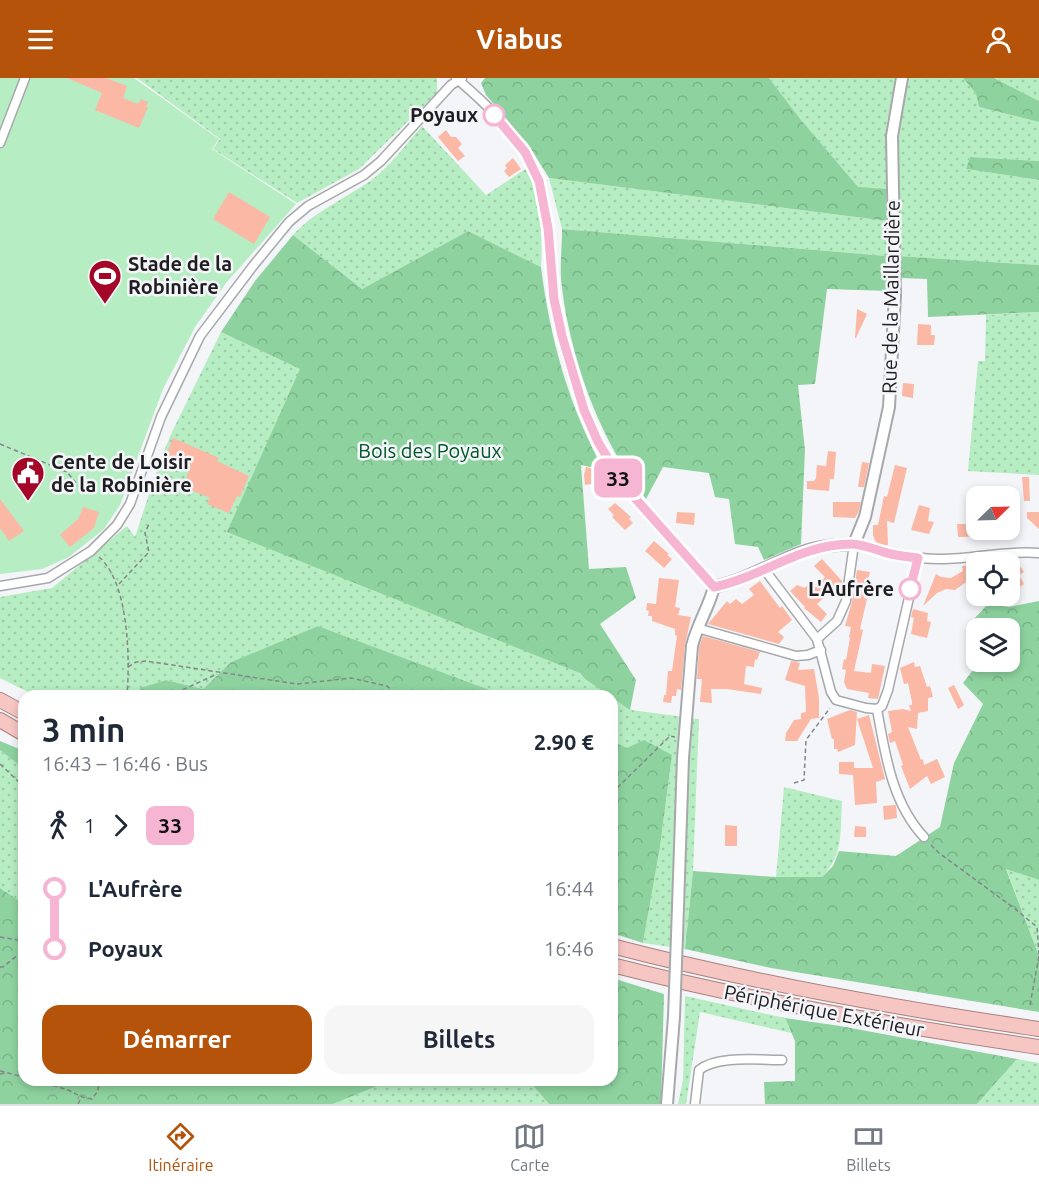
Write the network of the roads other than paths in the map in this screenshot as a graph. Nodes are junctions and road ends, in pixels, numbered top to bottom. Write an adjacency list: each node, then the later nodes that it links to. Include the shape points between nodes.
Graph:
1 (25, 78): 4 (street)
2 (902, 78): 5 (street, Rue de la Maillardière, via 892,136 895,295 890,407 865,517)
3 (459, 79): 9 (street, via 372,169 308,206 289,222 253,266 201,336 161,417 130,504 117,525 91,551 48,578); 10 (street, via 516,140 539,181 560,327 584,410 598,442 626,488)
4 (0, 143)
5 (854, 544): 7 (street); 8 (street, via 817,548); 12 (street, via 846,601 837,621)
6 (1039, 553): 7 (street)
7 (918, 558): 15 (street, via 888,690)
8 (764, 569): 10 (street); 12 (street)
9 (0, 585)
10 (714, 587): 11 (street)
11 (697, 628): 13 (street, via 796,657); 25 (street, bridge, via 684,739)
12 (817, 639): 13 (street)
13 (820, 650): 15 (street, via 836,700)
14 (0, 700): 16 (highway)
15 (877, 709): 19 (street, via 896,789 907,816)
16 (18, 710)
17 (0, 720): 18 (highway)
18 (18, 730)
19 (924, 837)
20 (618, 947): 22 (highway, via 753,980)
21 (618, 967): 23 (highway, Périphérique Extérieur, via 793,1007)
22 (1039, 1029)
23 (1039, 1047)
24 (782, 1060): 26 (street, via 727,1060 705,1065 699,1070)
25 (667, 1104)
26 (695, 1104)

